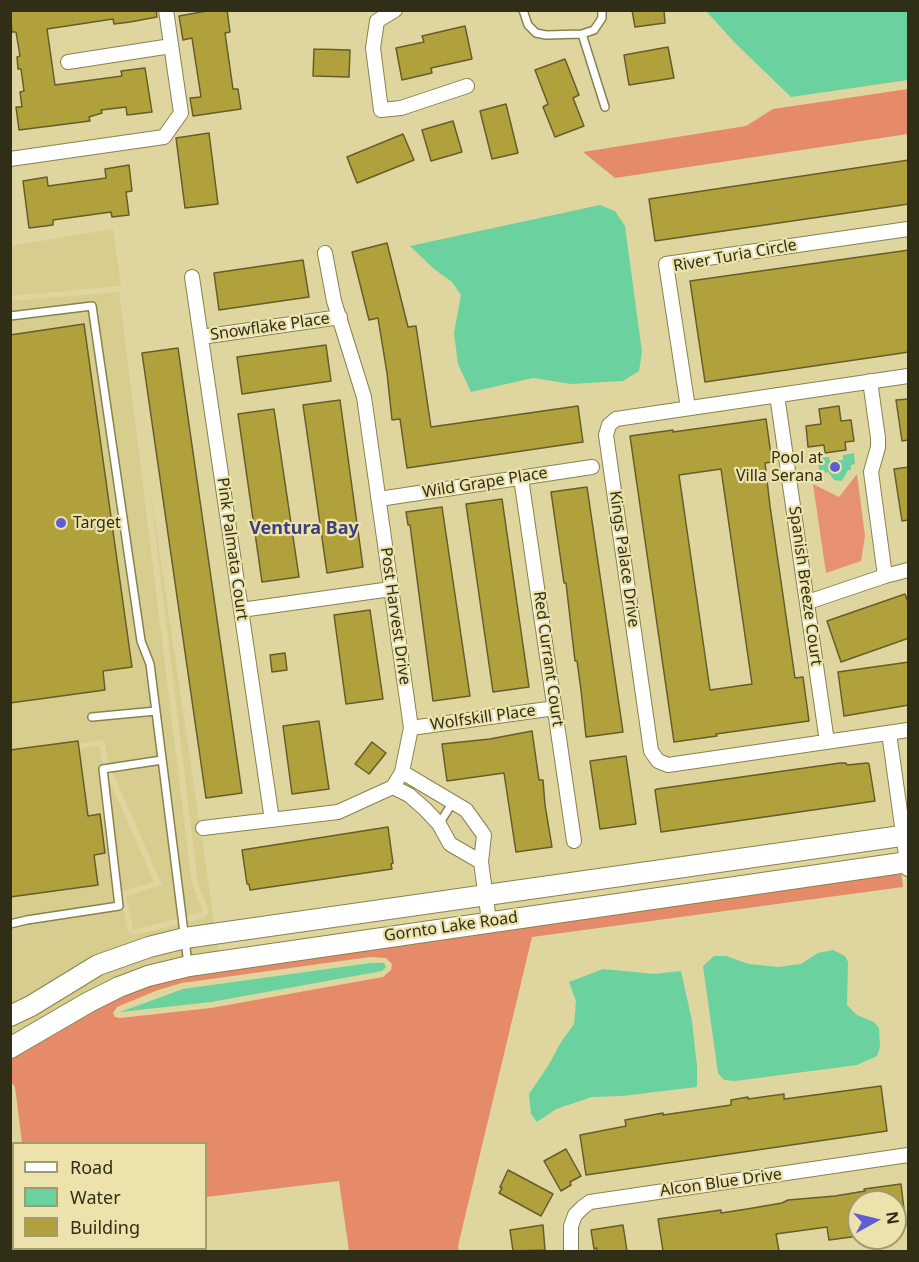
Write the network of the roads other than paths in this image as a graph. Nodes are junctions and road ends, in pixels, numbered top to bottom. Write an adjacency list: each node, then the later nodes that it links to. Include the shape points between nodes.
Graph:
1 (166, 10): 6 (street)
2 (395, 10): 8 (street, via 377,21 373,48 381,110 401,108)
3 (523, 10): 5 (lane, via 528,25 536,33)
4 (602, 10): 5 (lane, via 603,18 594,30)
5 (582, 34): 9 (lane)
6 (171, 46): 7 (street); 10 (street, via 181,113 164,137)
7 (68, 62)
8 (468, 86)
9 (605, 106)
10 (10, 159)
11 (909, 229): 20 (street, River Turia Circle, via 666,264)
12 (325, 253): 15 (street, Post Harvest Drive)
13 (192, 278): 16 (street, Pink Palmata Court)
14 (10, 316): 30 (lane, via 92,306 141,641 150,664)
15 (340, 317): 16 (street, Snowflake Place); 23 (street, Post Harvest Drive, via 364,397)
16 (201, 337): 28 (street, Pink Palmata Court)
17 (909, 376): 18 (street, Kings Palace Drive)
18 (870, 381): 19 (street, Kings Palace Drive); 25 (street, via 878,438 871,472)
19 (777, 395): 20 (street, Kings Palace Drive); 27 (street, Spanish Breeze Court)
20 (688, 408): 35 (street, Kings Palace Drive, via 616,419 606,435 651,751 658,761 668,765)
21 (592, 467): 22 (street, Wild Grape Place)
22 (521, 478): 23 (street, Wild Grape Place); 29 (street, Red Currant Court)
23 (379, 499): 26 (street, Post Harvest Drive)
24 (909, 570): 25 (street)
25 (885, 576): 27 (street)
26 (392, 589): 28 (street); 32 (street, Post Harvest Drive)
27 (808, 602): 35 (street, Spanish Breeze Court)
28 (241, 610): 40 (street, Pink Palmata Court)
29 (555, 708): 32 (street, Wolfskill Place); 44 (street, Red Currant Court)
30 (156, 711): 31 (lane); 36 (lane)
31 (92, 717)
32 (411, 728): 37 (street, Post Harvest Drive)
33 (909, 730): 34 (street, Kings Palace Drive)
34 (889, 733): 35 (street, Kings Palace Drive); 43 (street)
35 (827, 742)
36 (162, 760): 49 (lane, via 103,769 119,906); 50 (lane)
37 (402, 772): 38 (street, Post Harvest Drive); 39 (street)
38 (393, 787): 40 (street, via 338,812); 41 (street, via 409,795)
39 (453, 802): 41 (lane); 45 (street, via 466,810 484,836)
40 (272, 820): 42 (street)
41 (439, 824): 45 (street, via 450,844)
42 (203, 828)
43 (906, 835): 46 (street); 47 (street, Gornto Lake Road)
44 (574, 841)
45 (481, 862): 47 (street)
46 (908, 864): 48 (street, Gornto Lake Road)
47 (485, 894): 48 (street); 50 (street, Gornto Lake Road)
48 (489, 921): 51 (street, Gornto Lake Road)
49 (10, 924)
50 (185, 938): 51 (lane); 52 (street, Gornto Lake Road, via 98,965)
51 (189, 966): 53 (street, Gornto Lake Road, via 119,987)
52 (10, 1016)
53 (10, 1048)
54 (909, 1155): 55 (street, Alcon Blue Drive, via 590,1202 575,1215)
55 (571, 1251)

